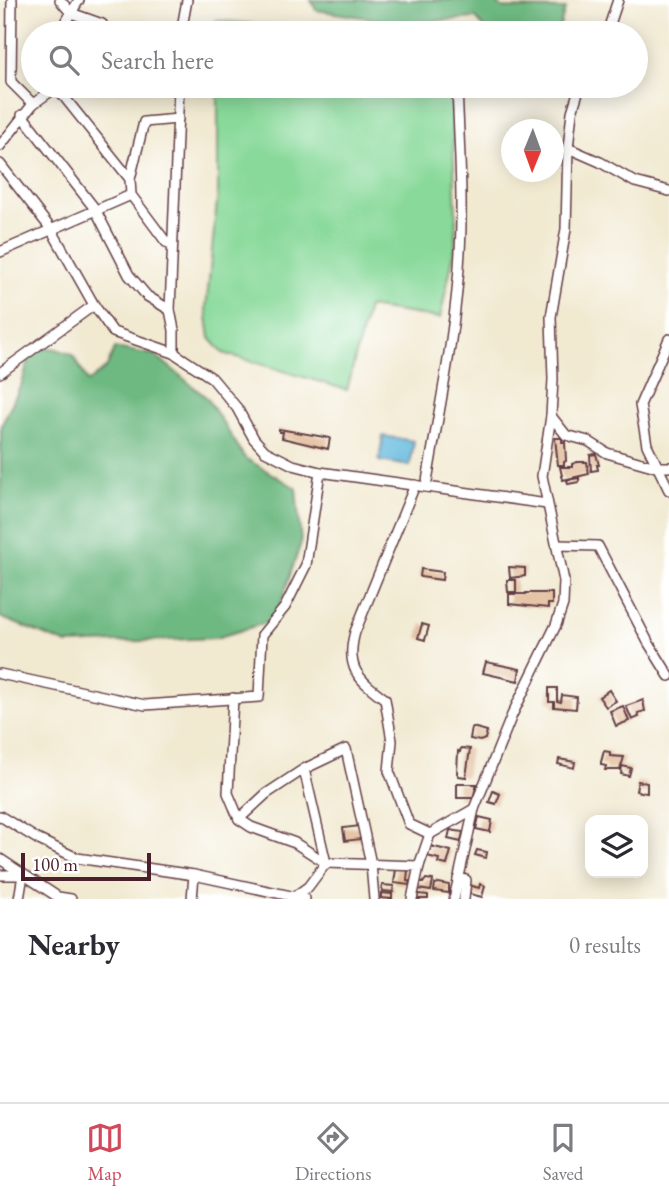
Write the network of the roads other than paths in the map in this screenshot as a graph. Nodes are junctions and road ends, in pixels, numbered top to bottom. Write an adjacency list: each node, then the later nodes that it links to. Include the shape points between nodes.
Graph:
1 (12, 0): 11 (street)
2 (60, 0): 6 (street)
3 (79, 0): 6 (street)
4 (187, 0): 9 (street)
5 (618, 0): 10 (street)
6 (71, 13): 7 (street); 8 (street)
7 (67, 21)
8 (94, 21)
9 (183, 21)
10 (611, 21)
11 (11, 82): 12 (street); 13 (street)
12 (0, 83)
13 (21, 92)
14 (27, 98): 20 (street)
15 (41, 98): 20 (street)
16 (66, 98): 26 (street)
17 (179, 98): 22 (street)
18 (458, 98): 42 (street, via 460,252 449,348)
19 (576, 98): 24 (street)
20 (33, 104): 21 (street)
21 (22, 115): 23 (street); 29 (street)
22 (178, 119): 26 (street, via 144,122); 31 (street)
23 (0, 146)
24 (568, 148): 27 (street, via 635,182); 38 (street, via 566,229 551,317)
25 (0, 164): 30 (street)
26 (130, 179): 28 (street)
27 (669, 191)
28 (131, 195): 29 (street); 31 (street)
29 (95, 209): 30 (street); 34 (street, via 129,275 147,296)
30 (51, 229): 32 (street); 33 (street)
31 (171, 244): 34 (street)
32 (0, 253)
33 (94, 305): 36 (street, via 113,332); 37 (street)
34 (170, 310): 36 (street)
35 (669, 339): 39 (street, via 640,405)
36 (174, 354): 41 (street, via 212,379 265,450 293,465)
37 (0, 373)
38 (551, 416): 39 (street, via 566,435); 44 (street, via 542,476)
39 (656, 467): 40 (street); 43 (street)
40 (669, 467)
41 (320, 472): 42 (street); 48 (street, via 306,565 285,607 262,635 259,696)
42 (421, 486): 44 (street); 53 (street, via 351,646 361,681 385,699 392,741 389,771 397,796 409,824)
43 (669, 490)
44 (547, 504): 45 (street)
45 (557, 545): 47 (street, via 598,546); 50 (street, via 563,604)
46 (0, 674): 48 (street, via 145,705)
47 (669, 676)
48 (233, 698): 52 (street, via 228,793)
49 (304, 769): 52 (street, via 265,794); 55 (street); 56 (street, via 346,749)
50 (474, 809): 53 (street); 61 (street)
51 (0, 816): 60 (street, via 77,858)
52 (239, 819): 55 (street, via 295,843)
53 (430, 834): 57 (street)
54 (0, 859): 58 (street)
55 (326, 863): 56 (street); 62 (street)
56 (371, 864): 57 (street); 68 (street)
57 (419, 866): 69 (street)
58 (23, 874): 59 (street); 63 (street); 64 (street)
59 (0, 875)
60 (194, 875): 62 (street); 66 (street)
61 (458, 878): 70 (street); 71 (street, via 466,880)
62 (295, 897): 67 (street)
63 (58, 898): 65 (street)
64 (19, 899)
65 (71, 899)
66 (192, 899)
67 (305, 899)
68 (374, 899)
69 (412, 899)
70 (454, 899)
71 (464, 899)

